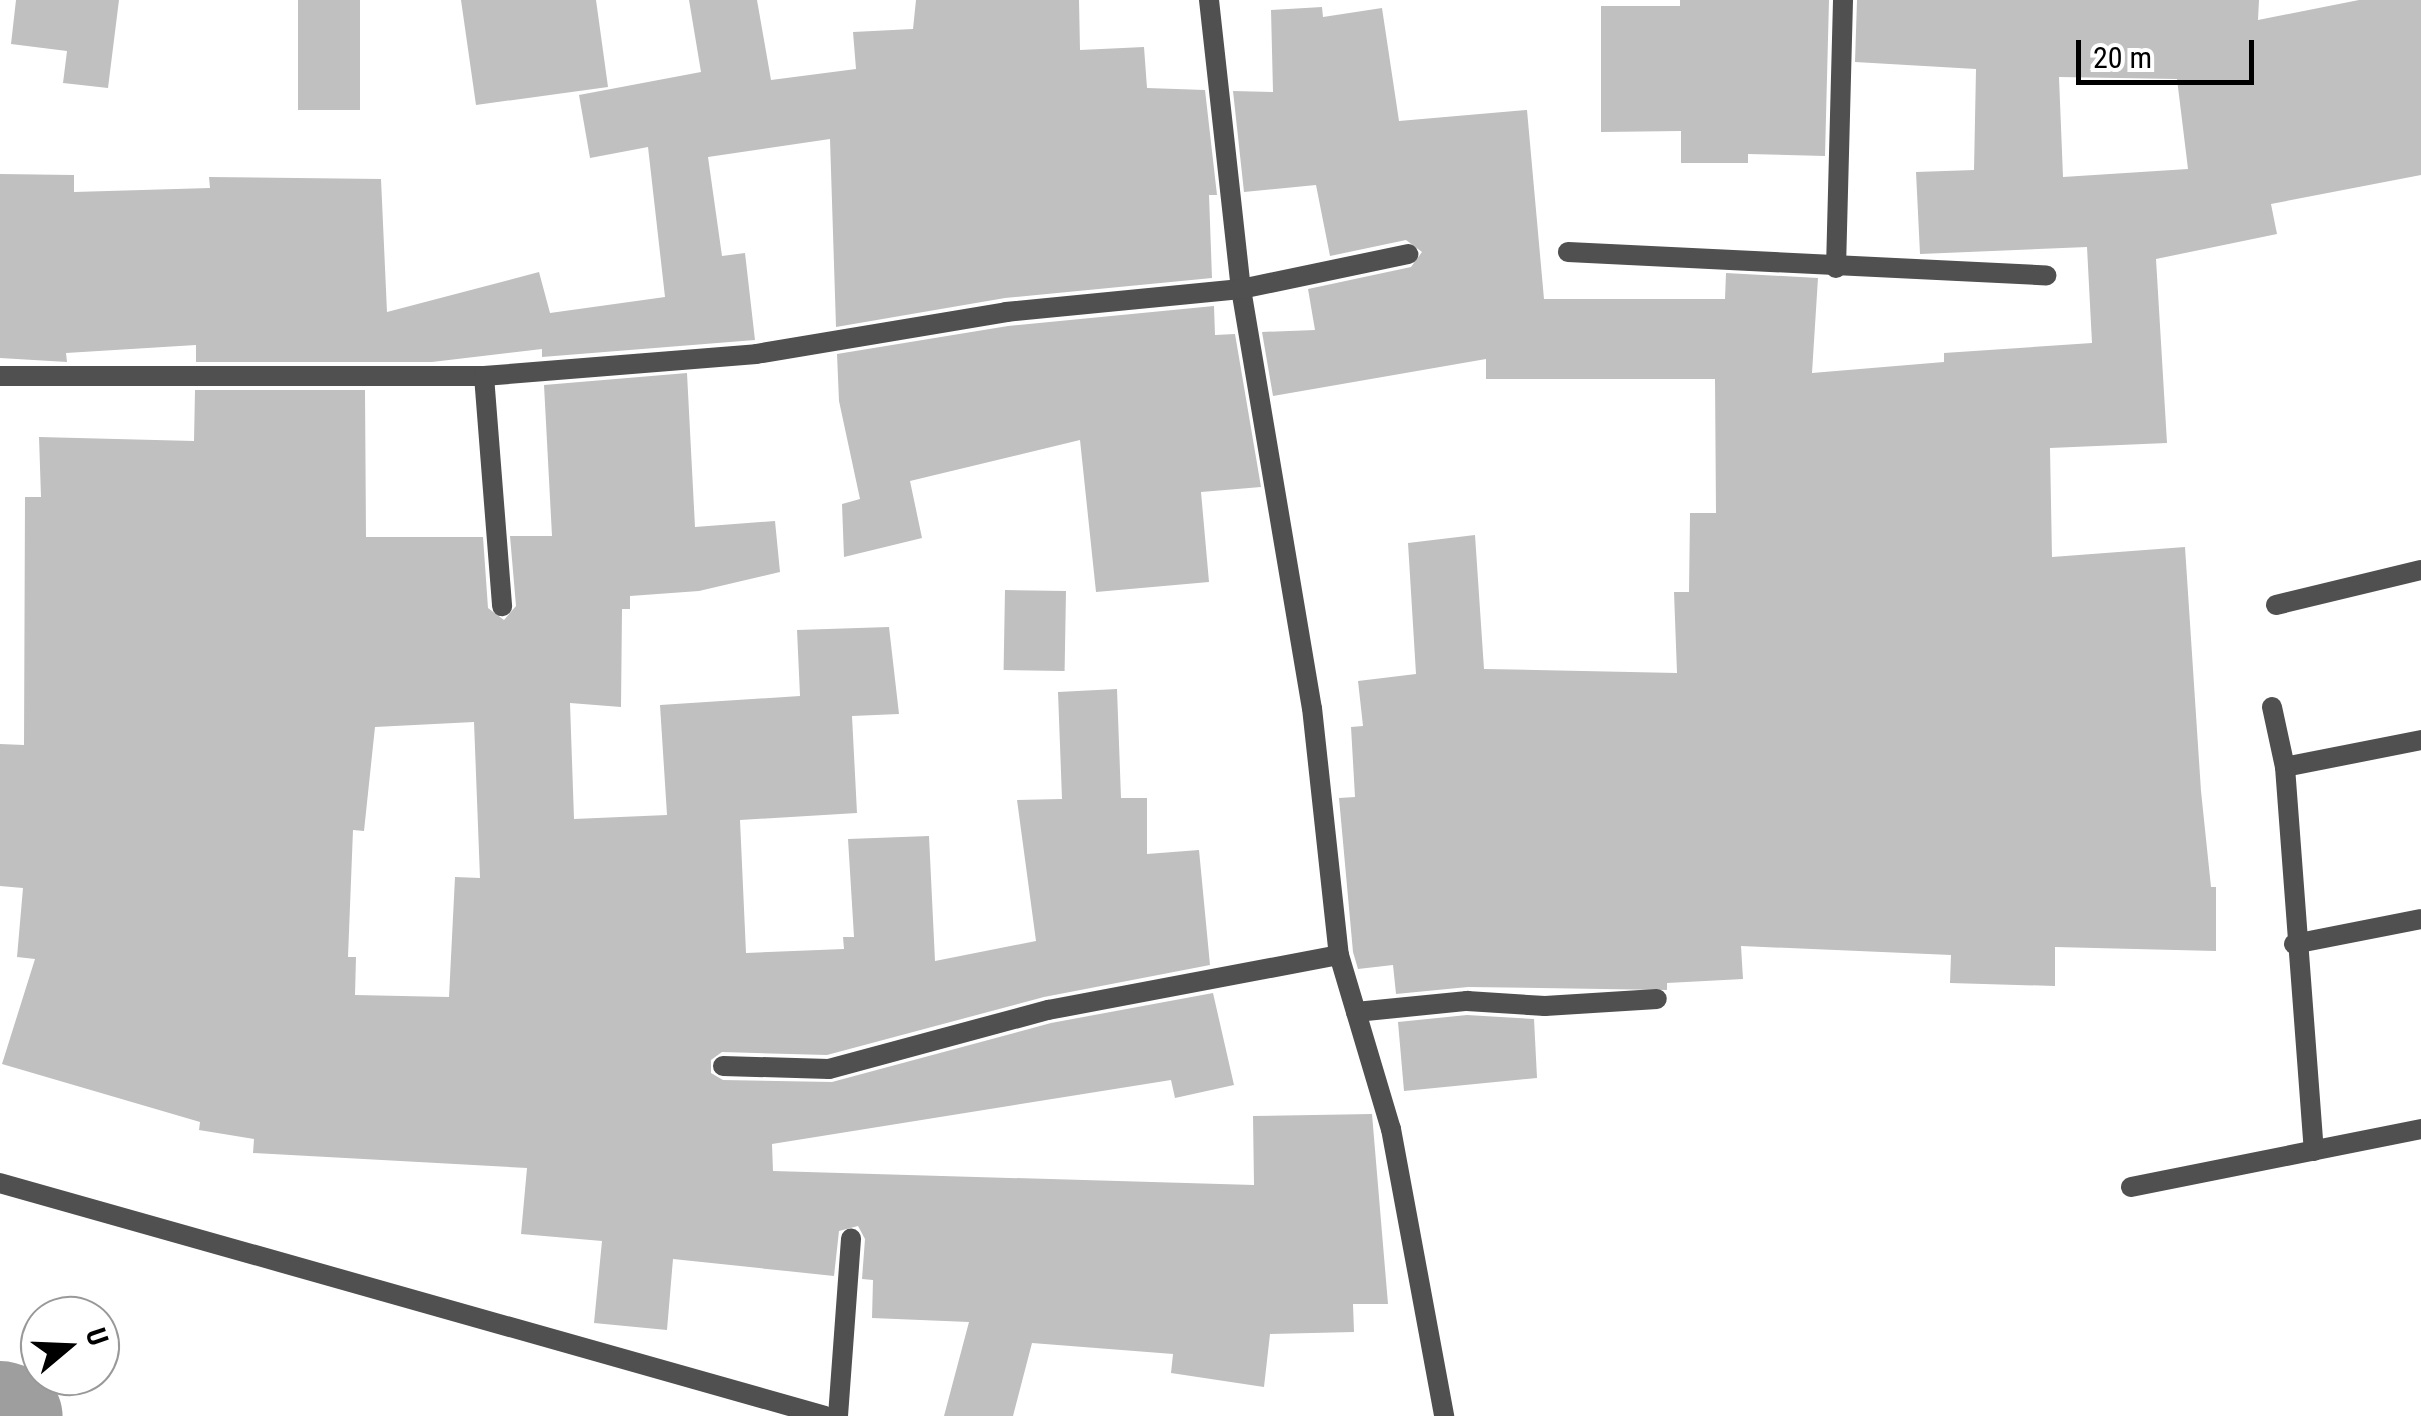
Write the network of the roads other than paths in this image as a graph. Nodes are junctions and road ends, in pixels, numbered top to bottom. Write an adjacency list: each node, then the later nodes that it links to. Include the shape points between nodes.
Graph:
1 (1209, 0): 7 (street)
2 (1843, 0): 5 (street)
3 (1568, 252): 5 (street)
4 (1408, 254): 7 (street)
5 (1836, 268): 6 (street)
6 (2046, 275)
7 (1241, 289): 9 (street, via 1006,312 756,354); 18 (street, via 1312,708)
8 (0, 376): 9 (street)
9 (484, 376): 12 (street)
10 (2421, 570): 11 (street)
11 (2276, 605)
12 (502, 606)
13 (2272, 707): 15 (street)
14 (2421, 740): 15 (street)
15 (2285, 766): 17 (street)
16 (2421, 919): 17 (street)
17 (2294, 944): 23 (street)
18 (1339, 955): 20 (street); 21 (street, via 1048,1010 829,1069)
19 (1657, 1000): 20 (street, via 1544,1006 1468,1001)
20 (1356, 1012): 29 (street, via 1391,1129)
21 (722, 1066)
22 (2421, 1130): 23 (street)
23 (2314, 1151): 25 (street)
24 (0, 1183): 27 (street)
25 (2131, 1187)
26 (851, 1238): 28 (street)
27 (825, 1416)
28 (838, 1416)
29 (1444, 1416)

